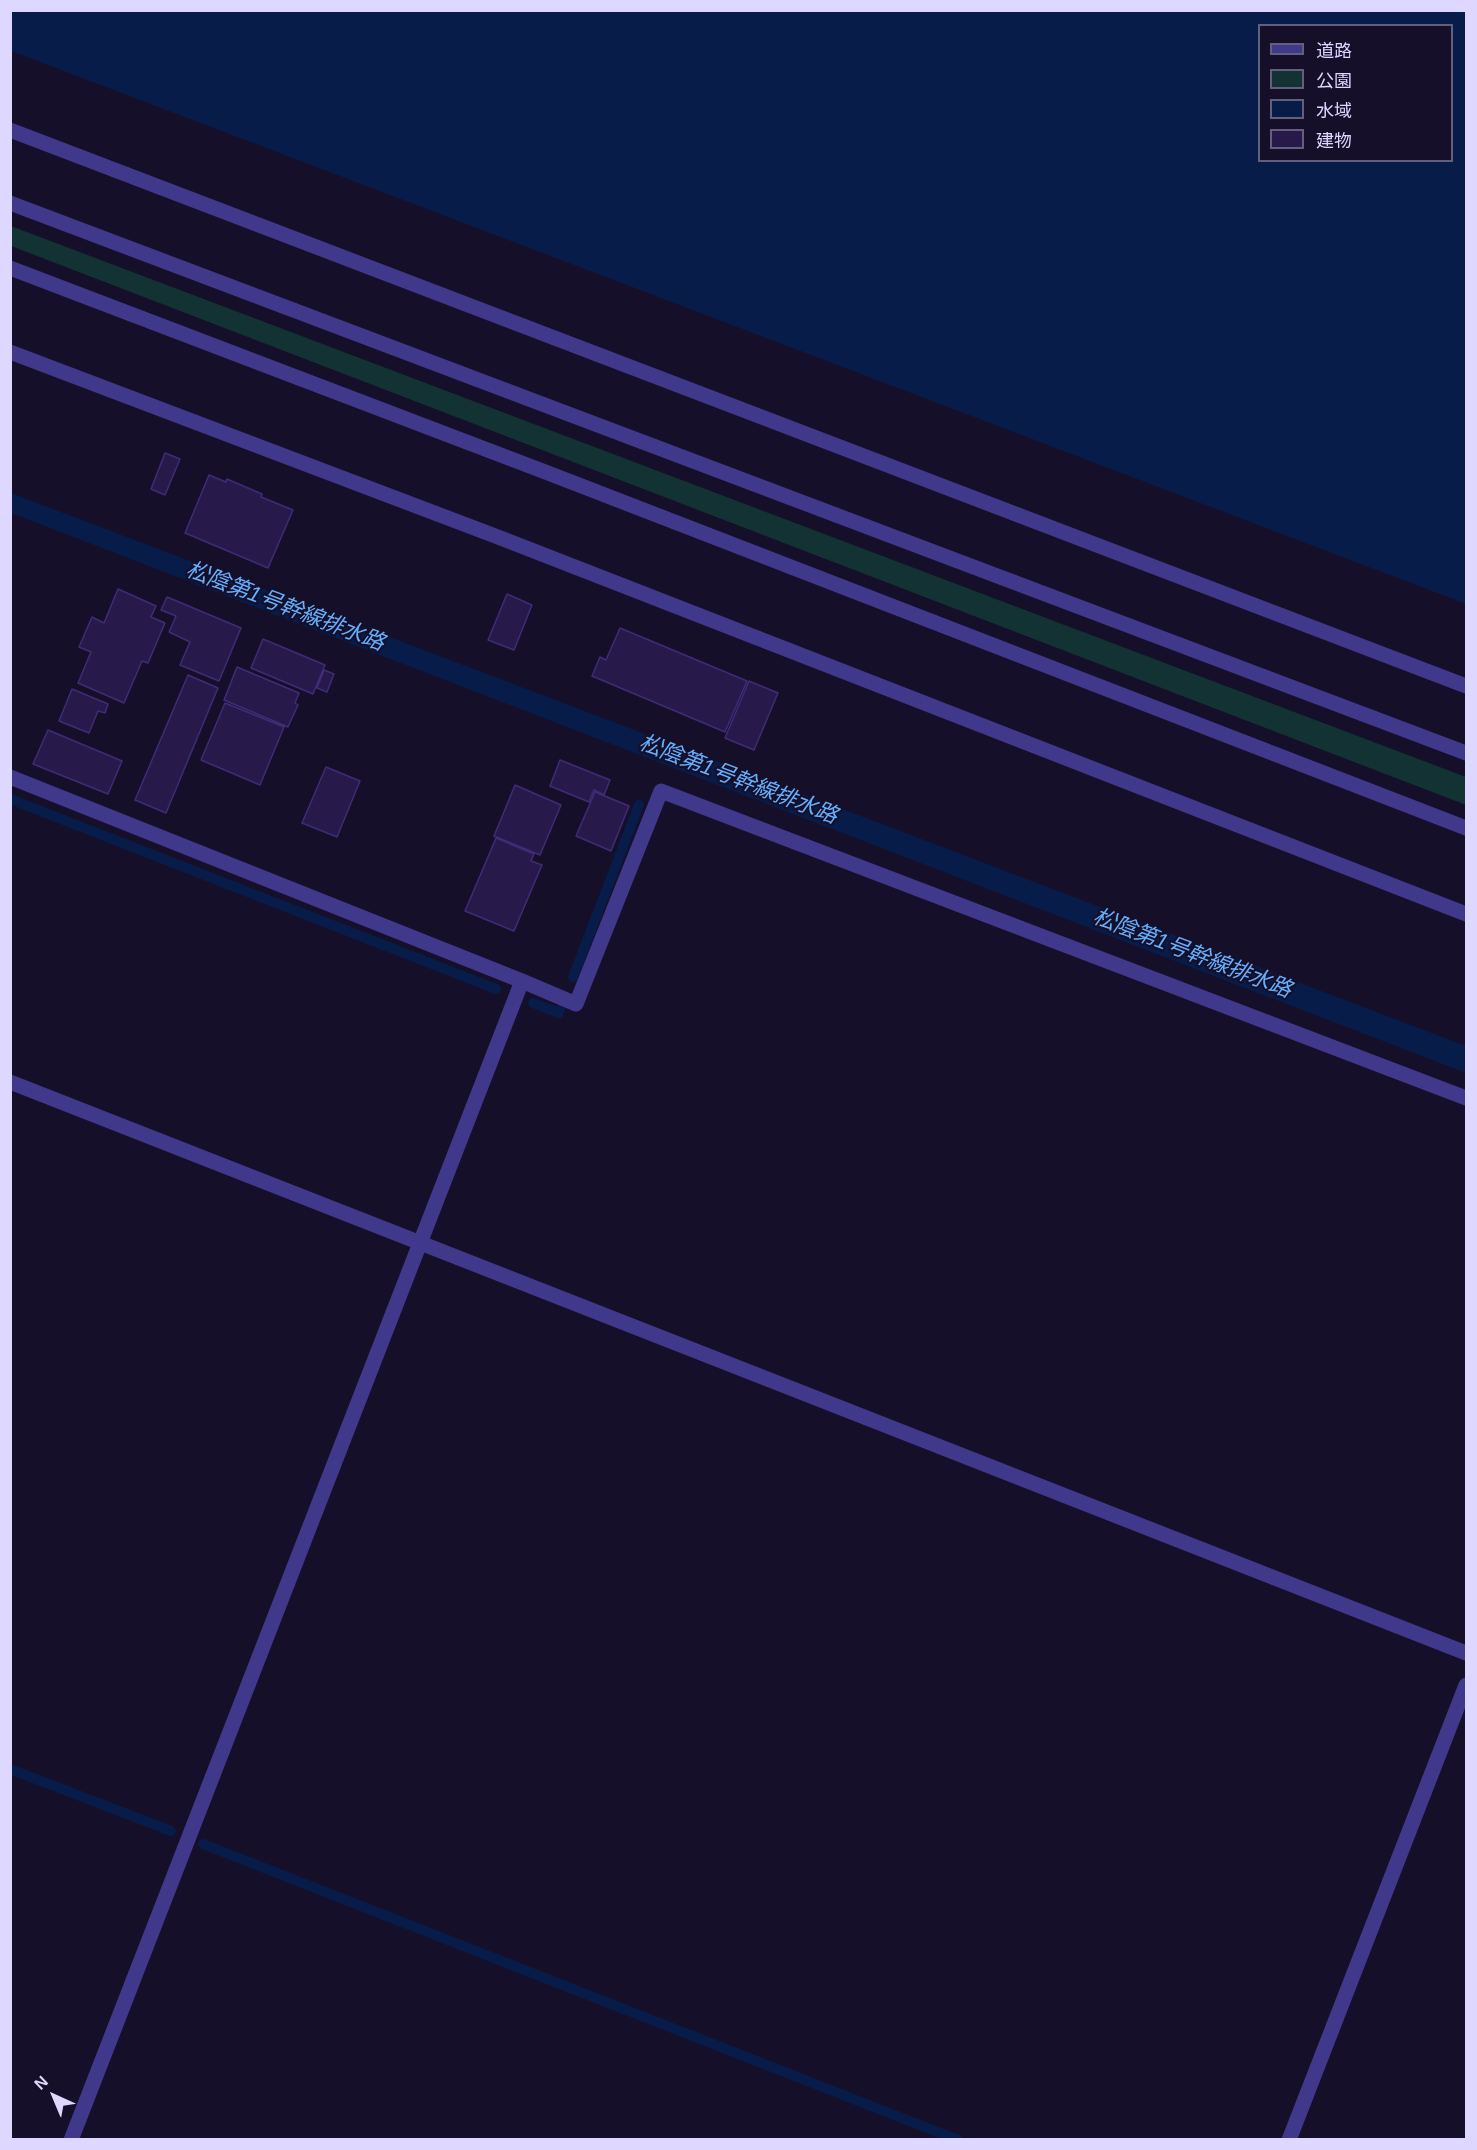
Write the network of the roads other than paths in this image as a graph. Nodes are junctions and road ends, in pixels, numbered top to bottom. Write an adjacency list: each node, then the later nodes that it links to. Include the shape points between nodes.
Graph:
1 (10, 130): 5 (street)
2 (10, 203): 6 (street)
3 (10, 268): 8 (street)
4 (10, 352): 9 (street, via 498,537)
5 (1467, 686)
6 (1467, 753)
7 (10, 777): 10 (street)
8 (1467, 828)
9 (1467, 914)
10 (522, 981): 12 (street, via 576,1004 661,791); 13 (street)
11 (10, 1082): 13 (street)
12 (1467, 1098)
13 (421, 1243): 14 (street); 16 (street)
14 (1467, 1653)
15 (1467, 1685): 17 (street)
16 (71, 2139)
17 (1288, 2139)

